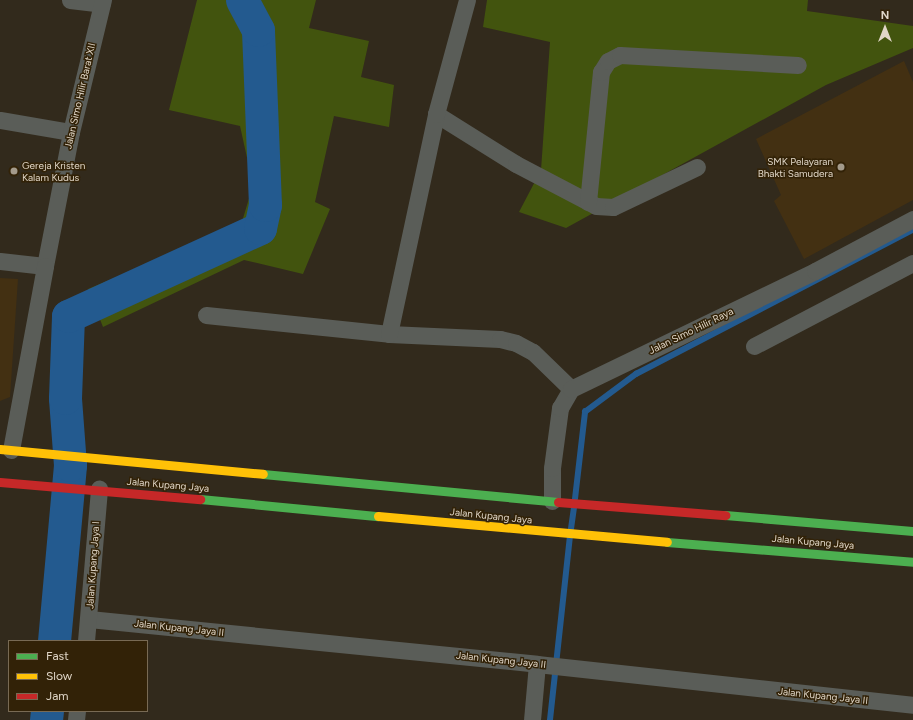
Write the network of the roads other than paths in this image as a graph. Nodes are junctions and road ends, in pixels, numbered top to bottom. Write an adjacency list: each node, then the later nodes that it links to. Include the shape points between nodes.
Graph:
1 (70, 0): 3 (street)
2 (467, 0): 5 (street)
3 (102, 2): 7 (street, Jalan Simo Hilir Barat XII)
4 (798, 65): 9 (street, via 620,55 608,61 600,72)
5 (436, 114): 9 (street, via 516,164); 15 (street)
6 (0, 120): 7 (street)
7 (71, 132): 13 (street, Jalan Simo Hilir Barat XII)
8 (697, 167): 9 (street, via 613,207 596,206)
9 (588, 202)
10 (913, 219): 17 (street, Jalan Simo Hilir Raya, via 815,271)
11 (0, 261): 13 (street)
12 (912, 263): 16 (street)
13 (45, 266): 18 (street, Jalan Simo Hilir Barat XII)
14 (206, 315): 15 (street)
15 (389, 334): 17 (street, via 516,343 533,352)
16 (754, 346)
17 (571, 388): 21 (street, via 560,408 552,468)
18 (6, 449): 21 (main road, Jalan Kupang Jaya, via 179,469)
19 (0, 482): 20 (main road, Jalan Kupang Jaya)
20 (94, 489): 23 (main road, Jalan Kupang Jaya, via 178,492 559,533 795,547); 24 (street, Jalan Kupang Jaya I)
21 (557, 501): 22 (main road, Jalan Kupang Jaya, via 796,524)
22 (913, 531)
23 (913, 562)
24 (89, 619): 25 (street, Jalan Kupang Jaya I); 26 (street, Jalan Kupang Jaya II)
25 (86, 640)
26 (542, 664): 27 (street, Jalan Kupang Jaya II); 28 (street)
27 (913, 705)
28 (532, 720)

